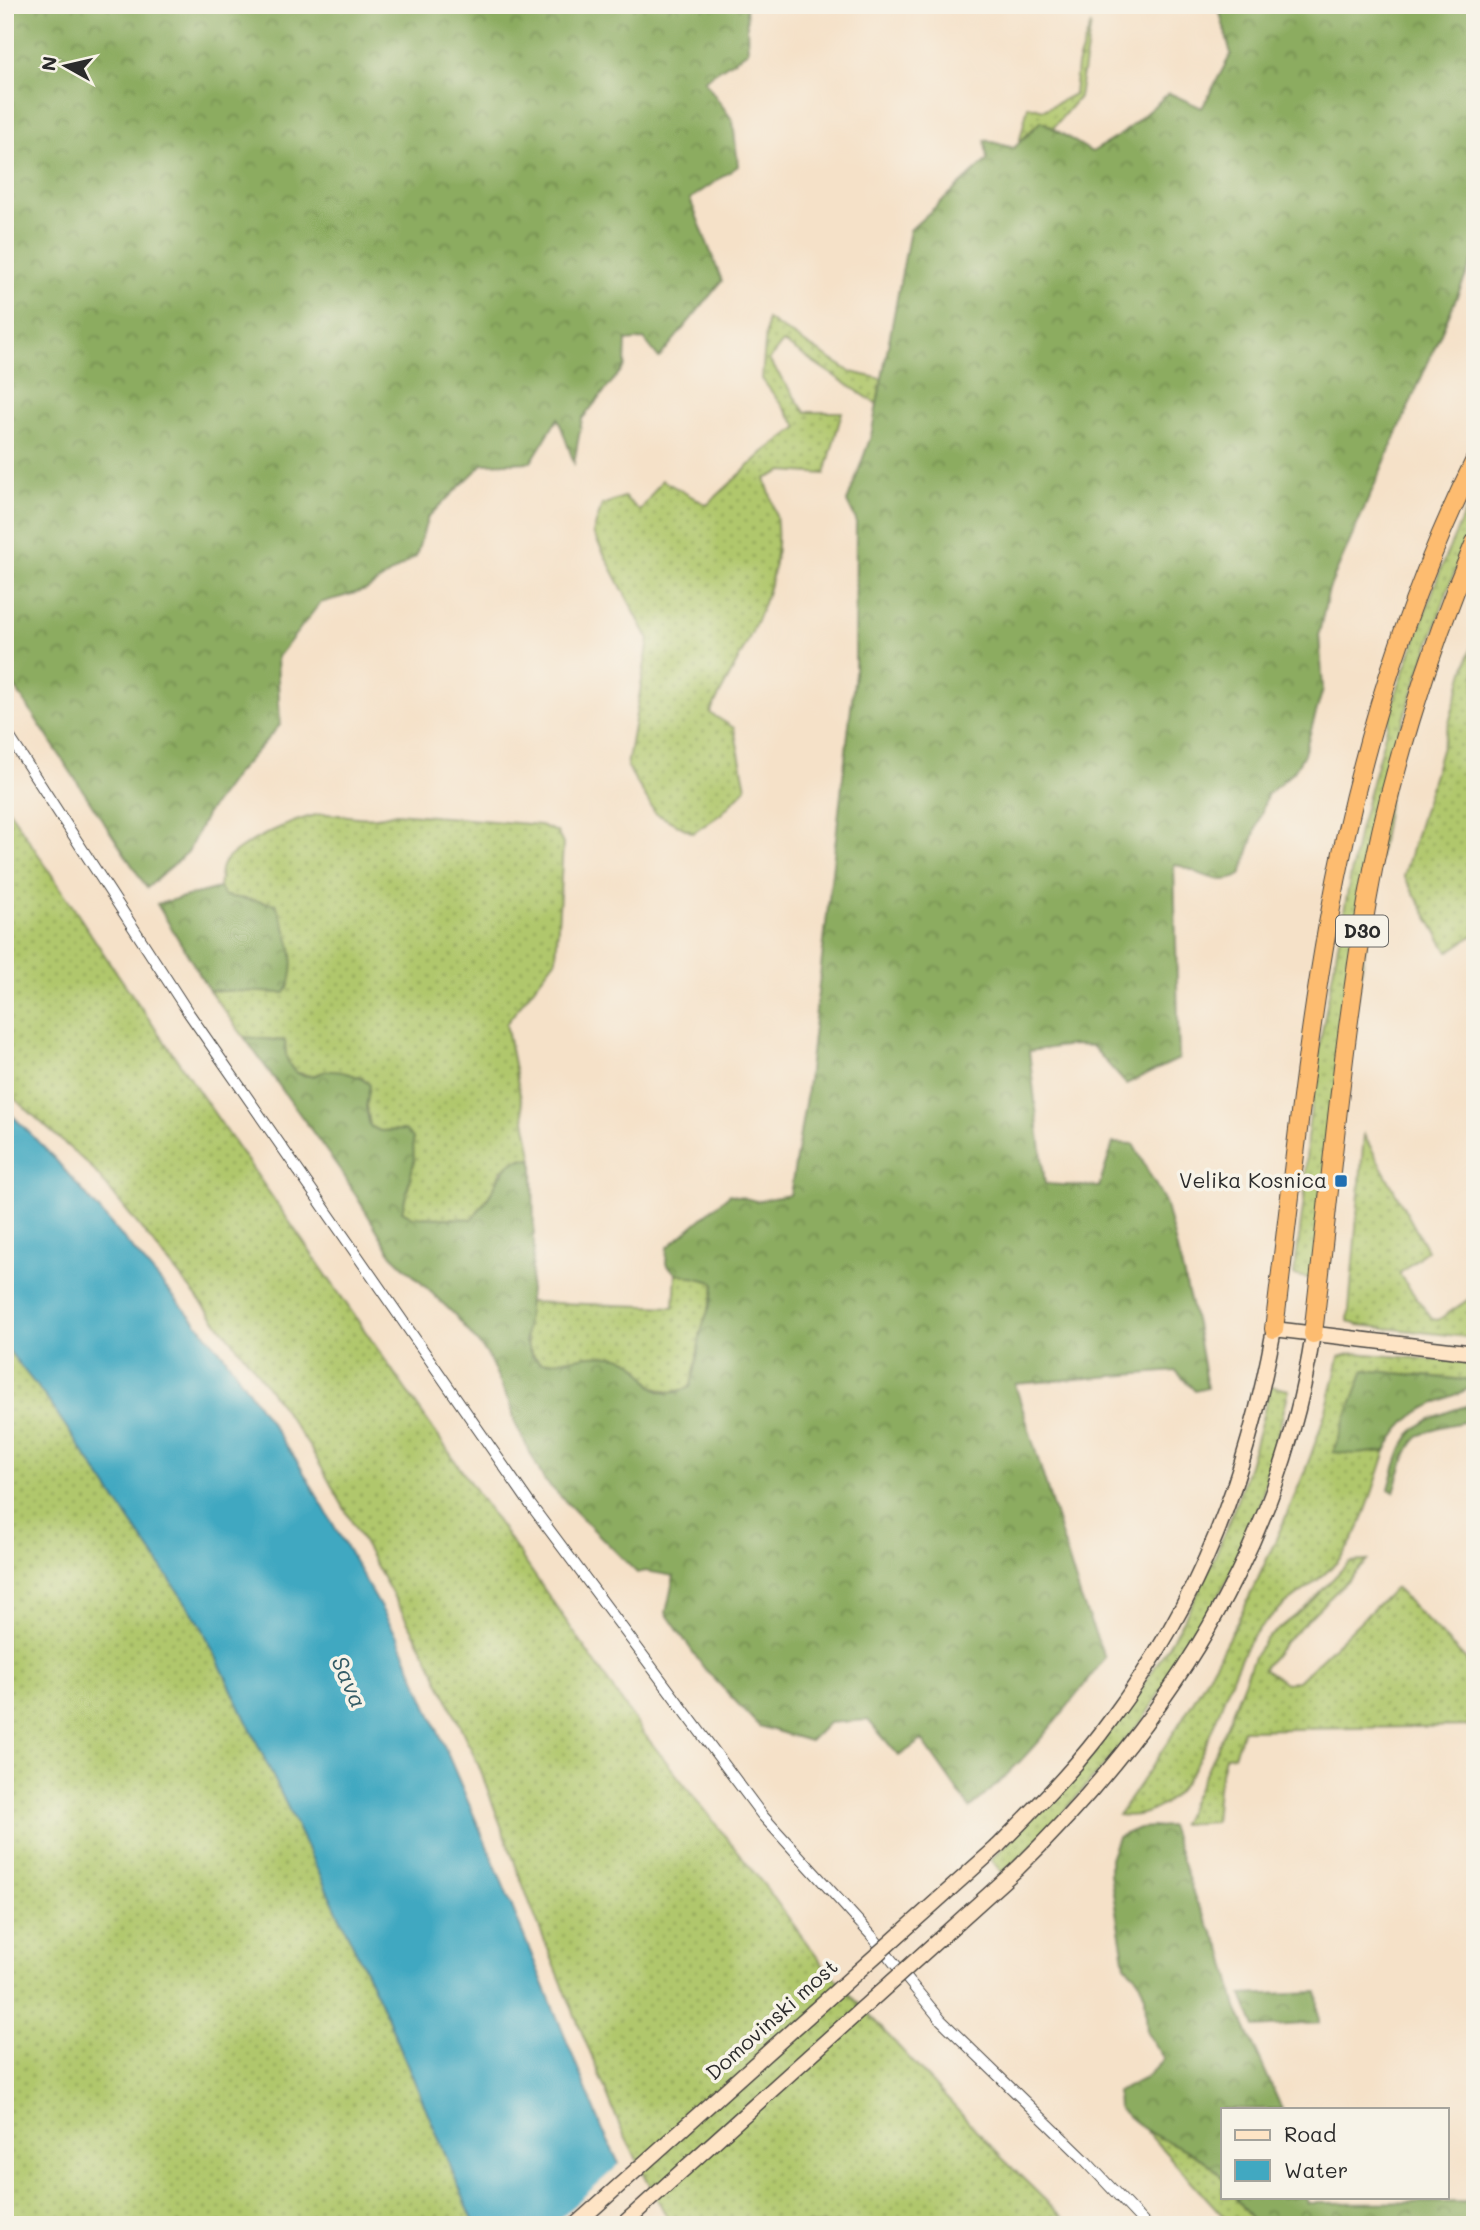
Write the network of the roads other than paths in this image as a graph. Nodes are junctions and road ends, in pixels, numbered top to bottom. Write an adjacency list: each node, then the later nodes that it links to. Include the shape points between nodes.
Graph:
1 (1475, 460): 4 (highway, D30, via 1427,568 1388,679 1349,820 1327,926)
2 (1475, 542): 5 (highway, D30, via 1424,678 1367,899)
3 (5, 730): 9 (street, via 188,1012 500,1461 762,1815 942,2020)
4 (1274, 1329): 5 (main road); 7 (main road, Domovinski most, bridge, via 1258,1410 1224,1519 1152,1661 1109,1723 997,1847)
5 (1312, 1334): 6 (main road); 8 (main road, bridge, via 1290,1446 1231,1587 1186,1664 1106,1777 1017,1869)
6 (1475, 1353)
7 (575, 2225)
8 (622, 2225)
9 (1146, 2225)

